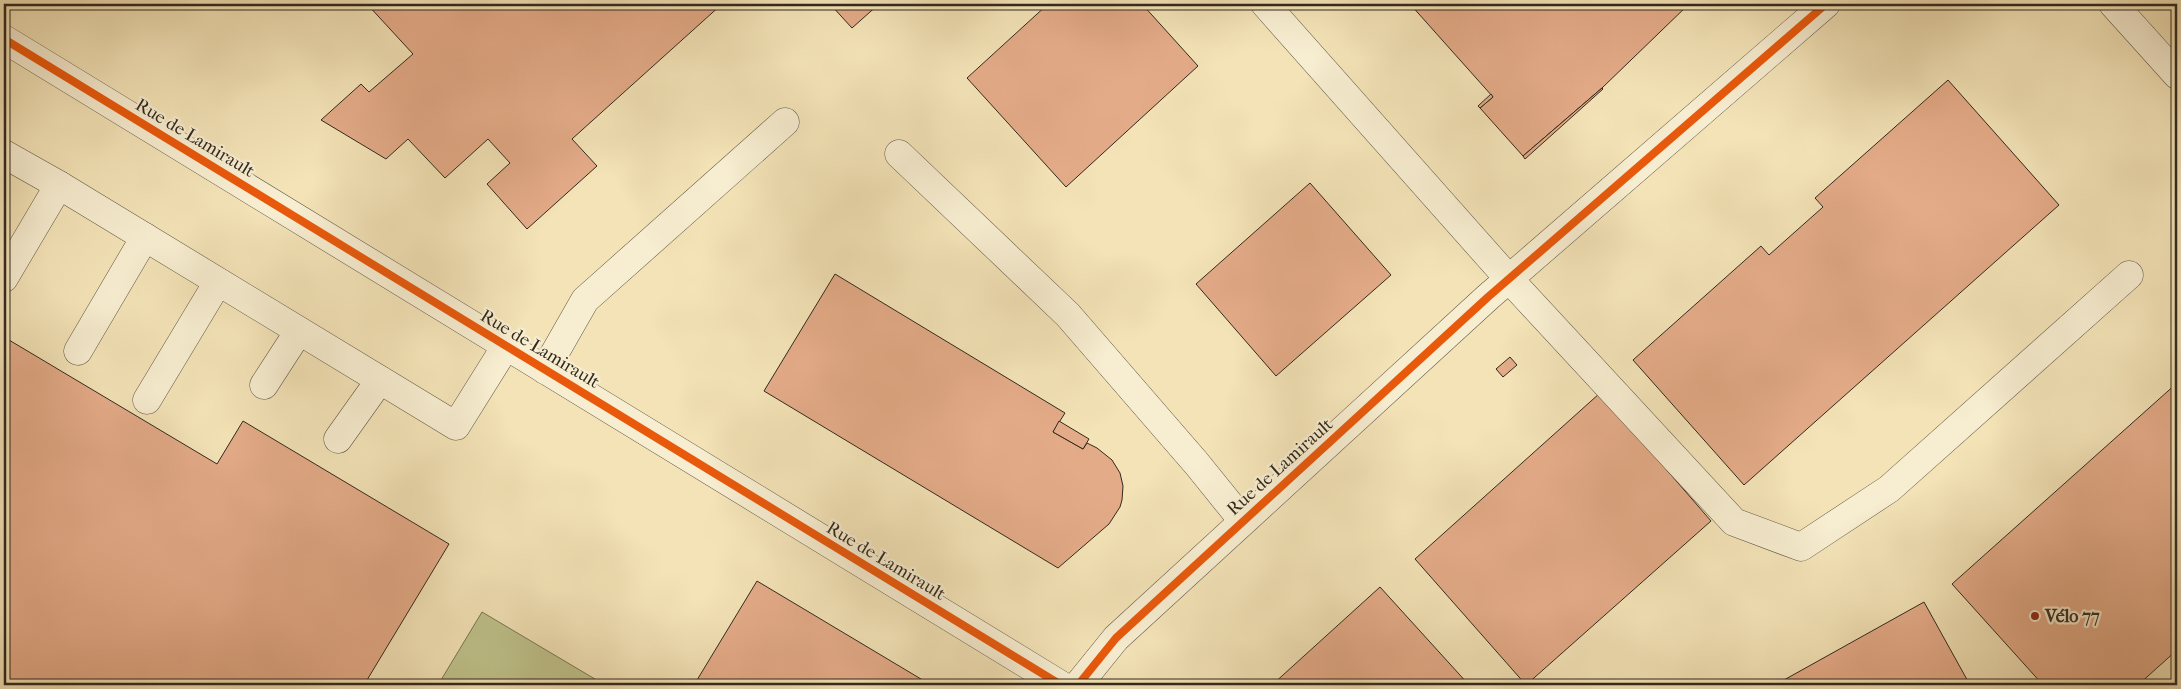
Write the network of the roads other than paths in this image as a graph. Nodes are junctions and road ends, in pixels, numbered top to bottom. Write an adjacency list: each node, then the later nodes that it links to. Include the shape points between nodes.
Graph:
1 (1264, 4): 13 (street)
2 (1826, 4): 13 (street, Rue de Lamirault)
3 (2113, 4): 5 (street)
4 (4, 39): 16 (street, Rue de Lamirault)
5 (2177, 76)
6 (785, 122): 18 (street, via 585,300)
7 (4, 154): 9 (street)
8 (899, 154): 23 (street, via 1068,315)
9 (59, 185): 10 (street); 12 (street)
10 (145, 237): 14 (street); 17 (street)
11 (2129, 274): 13 (street, via 1889,489 1801,547 1734,522)
12 (4, 278)
13 (1509, 278): 23 (street, Rue de Lamirault)
14 (218, 282): 15 (street); 21 (street)
15 (299, 331): 19 (street); 20 (street)
16 (506, 346): 18 (street, Rue de Lamirault); 19 (street, via 456,426)
17 (78, 351)
18 (545, 370): 24 (street, Rue de Lamirault)
19 (380, 380): 22 (street)
20 (264, 385)
21 (147, 400)
22 (338, 439)
23 (1243, 521): 25 (street, Rue de Lamirault, via 1116,638)
24 (1061, 685)
25 (1078, 685)

